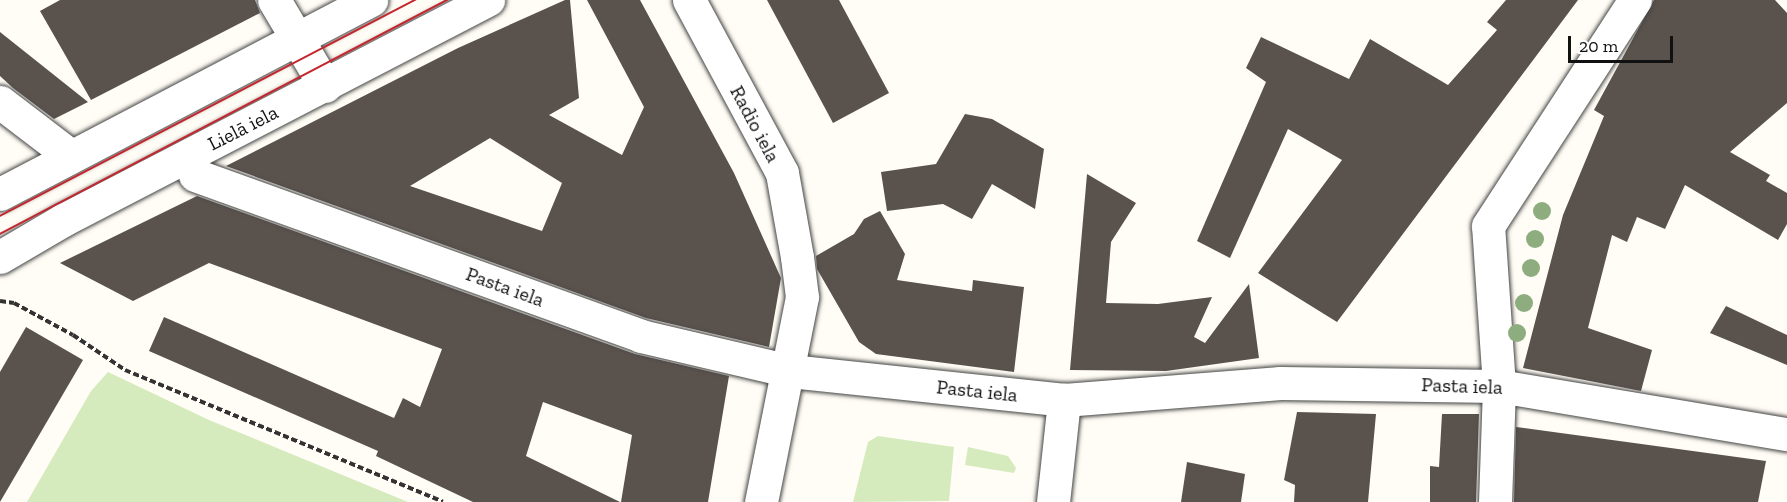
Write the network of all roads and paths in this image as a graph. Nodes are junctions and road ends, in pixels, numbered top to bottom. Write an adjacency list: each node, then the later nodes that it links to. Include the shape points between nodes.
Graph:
1 (274, 0): 6 (street)
2 (371, 0): 6 (street)
3 (488, 0): 7 (street, Lielā iela)
4 (688, 0): 14 (street, Radio iela, via 782,173 802,297)
5 (1630, 3): 15 (street, via 1488,226)
6 (297, 37): 7 (street); 11 (street)
7 (325, 86): 12 (street, Lielā iela, via 63,220)
8 (0, 102): 9 (street)
9 (64, 151)
10 (195, 175): 14 (street, Pasta iela, via 641,336)
11 (0, 194)
12 (0, 257)
13 (0, 301): 18 (path, via 14,303 73,335 125,370)
14 (790, 371): 16 (street, Pasta iela); 19 (street)
15 (1499, 386): 16 (street, Pasta iela, via 1280,383); 17 (street, Pasta iela); 21 (street)
16 (1064, 400): 20 (street)
17 (1787, 434)
18 (443, 502)
19 (761, 502)
20 (1053, 502)
21 (1495, 502)

